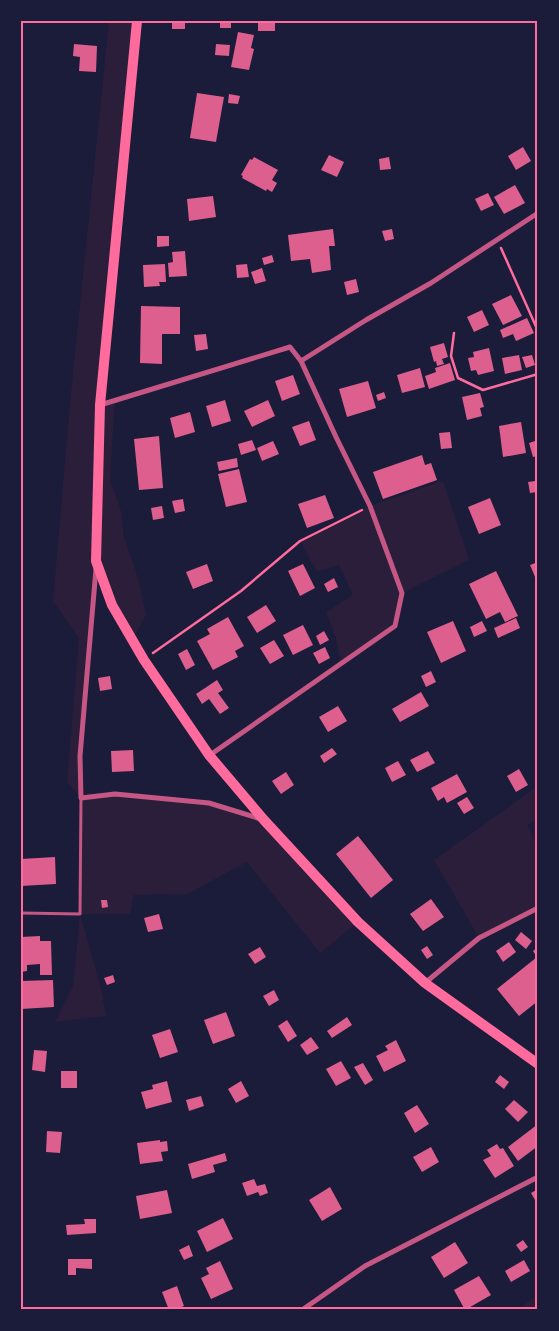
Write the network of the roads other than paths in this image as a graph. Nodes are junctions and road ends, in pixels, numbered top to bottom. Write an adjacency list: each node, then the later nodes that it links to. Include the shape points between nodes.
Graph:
1 (137, 21): 4 (main road)
2 (538, 213): 3 (street, via 431,284)
3 (301, 361): 4 (street, via 290,347); 6 (street, via 370,506 402,594 395,626)
4 (100, 406): 5 (main road)
5 (96, 561): 6 (main road, via 112,605 144,660); 7 (street, via 80,756)
6 (209, 755): 8 (main road)
7 (81, 798): 8 (street, via 115,794 209,803); 10 (lane, via 80,914)
8 (264, 820): 11 (main road, via 358,922)
9 (538, 908): 11 (street, via 479,938)
10 (21, 913)
11 (425, 983): 12 (main road)
12 (538, 1064)
13 (538, 1177): 14 (street, via 365,1266)
14 (302, 1310)

